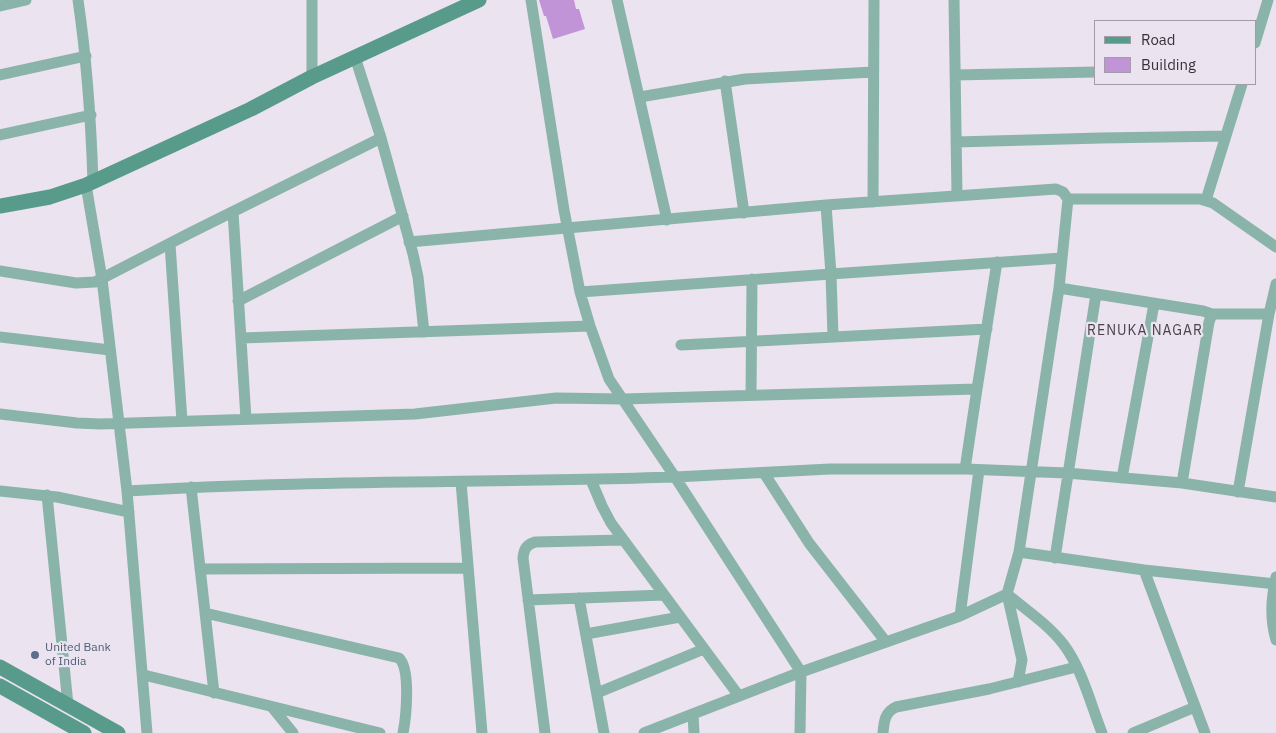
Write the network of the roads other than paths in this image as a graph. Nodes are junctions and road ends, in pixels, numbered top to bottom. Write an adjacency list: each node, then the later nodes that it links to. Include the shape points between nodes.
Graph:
1 (26, 0): 10 (street)
2 (78, 0): 12 (street)
3 (312, 0): 18 (street)
4 (531, 0): 38 (street)
5 (617, 0): 21 (street)
6 (874, 0): 14 (street)
7 (954, 0): 17 (street)
8 (1268, 0): 11 (street)
9 (472, 2): 13 (main road)
10 (0, 6)
11 (1256, 40)
12 (86, 56): 16 (street); 22 (street)
13 (355, 57): 18 (main road); 25 (street)
14 (873, 72): 19 (street); 31 (street)
15 (1094, 72): 17 (street)
16 (0, 75)
17 (955, 75): 26 (street)
18 (312, 77): 27 (main road)
19 (725, 81): 21 (street); 35 (street)
20 (1242, 85): 24 (street)
21 (640, 97): 37 (street)
22 (91, 115): 23 (street); 27 (street)
23 (0, 135)
24 (1226, 136): 26 (street); 30 (street)
25 (381, 138): 34 (street); 36 (street)
26 (956, 142): 28 (street)
27 (89, 184): 33 (main road, via 50,197); 46 (street)
28 (957, 196): 29 (street, via 1056,189); 31 (street)
29 (1068, 199): 30 (street); 42 (street)
30 (1206, 200): 41 (street)
31 (873, 202): 32 (street)
32 (826, 205): 35 (street); 45 (street)
33 (0, 206)
34 (233, 212): 40 (street); 52 (street)
35 (744, 212): 37 (street)
36 (403, 216): 39 (street); 52 (street)
37 (666, 220): 38 (street)
38 (569, 229): 39 (street); 50 (street)
39 (409, 242): 58 (street, via 418,277)
40 (170, 244): 46 (street); 70 (street)
41 (1276, 247)
42 (1062, 258): 43 (street); 48 (street)
43 (997, 262): 45 (street); 57 (street)
44 (0, 271): 46 (street, via 87,284)
45 (831, 274): 47 (street); 60 (street)
46 (102, 279): 64 (street)
47 (752, 279): 50 (street); 62 (street)
48 (1059, 288): 51 (street); 74 (street)
49 (1275, 290): 55 (street)
50 (580, 292): 56 (street)
51 (1096, 294): 53 (street); 76 (street)
52 (238, 301): 61 (street)
53 (1154, 304): 54 (street); 78 (street)
54 (1212, 314): 55 (street); 81 (street)
55 (1269, 314): 85 (street)
56 (590, 326): 58 (street); 67 (street, via 609,379)
57 (987, 329): 60 (street); 65 (street)
58 (424, 332): 61 (street)
59 (0, 337): 64 (street)
60 (833, 337): 62 (street)
61 (241, 338): 69 (street)
62 (752, 342): 63 (street); 66 (street)
63 (681, 345)
64 (110, 350): 71 (street)
65 (977, 389): 66 (street); 72 (street)
66 (751, 395): 67 (street)
67 (623, 399): 69 (street, via 556,398 415,414); 77 (street)
68 (0, 414): 71 (street, via 76,423)
69 (246, 419): 70 (street)
70 (182, 421): 71 (street)
71 (118, 423): 84 (street)
72 (965, 469): 73 (street); 75 (street, via 830,469)
73 (979, 470): 74 (street); 101 (street)
74 (1030, 472): 76 (street); 90 (street)
75 (764, 473): 77 (street); 105 (street, via 809,543)
76 (1067, 474): 78 (street); 91 (street)
77 (675, 477): 79 (street); 109 (street)
78 (1122, 478): 81 (street)
79 (591, 480): 80 (street); 89 (street, via 611,523)
80 (461, 482): 82 (street); 92 (street)
81 (1182, 483): 85 (street)
82 (191, 487): 84 (street); 93 (street)
83 (0, 491): 86 (street)
84 (127, 491): 88 (street)
85 (1238, 492): 87 (street)
86 (47, 495): 88 (street); 116 (street)
87 (1276, 497)
88 (129, 512): 110 (street)
89 (623, 540): 96 (street); 99 (street, via 527,544 523,558)
90 (1019, 552): 91 (street); 97 (street)
91 (1055, 558): 94 (street)
92 (468, 568): 93 (street); 126 (street)
93 (200, 569): 100 (street)
94 (1144, 570): 95 (street); 118 (street)
95 (1276, 581): 104 (street, via 1272,616)
96 (664, 594): 98 (street); 102 (street)
97 (1007, 594): 101 (street); 107 (street, via 1053,633); 111 (street, via 1022,660)
98 (579, 598): 99 (street); 103 (street)
99 (528, 600): 127 (street)
100 (205, 613): 113 (street); 125 (street, via 399,658 405,667)
101 (960, 616): 105 (street)
102 (680, 617): 103 (street); 106 (street)
103 (586, 634): 114 (street)
104 (1276, 640)
105 (886, 642): 109 (street)
106 (704, 649): 114 (street); 115 (street)
107 (1076, 666): 111 (street); 133 (street)
108 (0, 667): 116 (main road)
109 (801, 672): 115 (street); 131 (street)
110 (144, 675): 113 (street); 122 (street)
111 (1018, 682): 132 (street, via 896,707 886,716)
112 (0, 686): 120 (main road)
113 (214, 693): 117 (street)
114 (597, 693): 128 (street)
115 (739, 696): 119 (street)
116 (68, 705): 121 (main road)
117 (272, 707): 123 (street); 124 (street)
118 (1195, 707): 134 (street); 135 (street)
119 (693, 714): 129 (street); 130 (street)
120 (84, 733)
121 (118, 733)
122 (147, 733)
123 (293, 733)
124 (380, 733)
125 (403, 733)
126 (482, 733)
127 (545, 733)
128 (604, 733)
129 (644, 733)
130 (694, 733)
131 (800, 733)
132 (883, 733)
133 (1102, 733)
134 (1134, 733)
135 (1205, 733)

